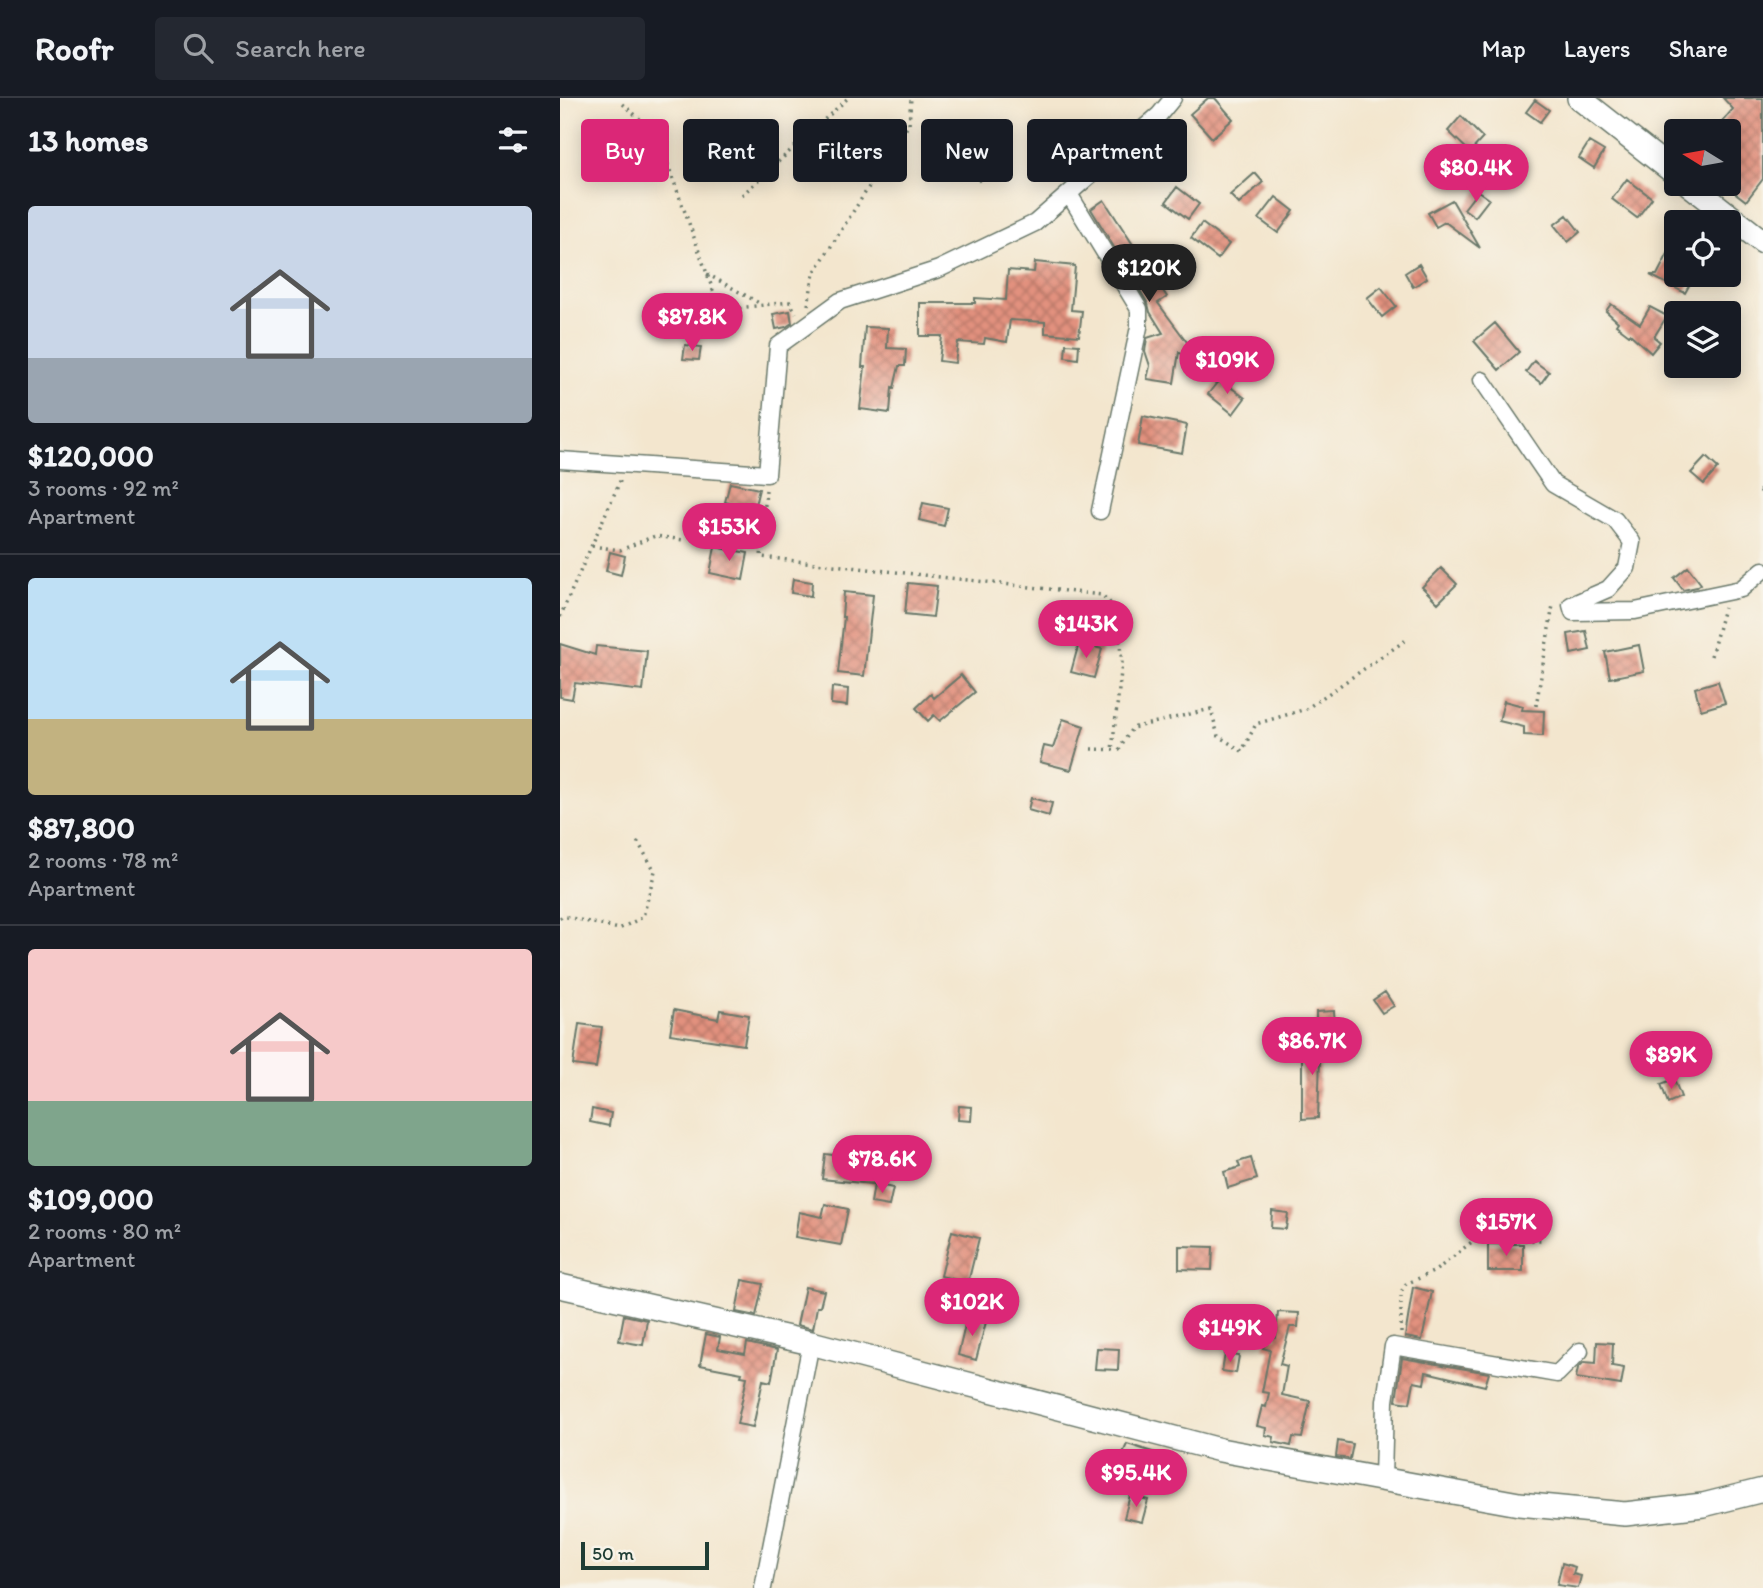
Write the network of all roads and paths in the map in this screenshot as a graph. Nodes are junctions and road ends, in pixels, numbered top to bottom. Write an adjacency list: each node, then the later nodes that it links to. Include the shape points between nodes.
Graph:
1 (848, 98): 8 (path)
2 (911, 98): 13 (path, via 909,124 814,273)
3 (1173, 98): 7 (street)
4 (1579, 98): 6 (street)
5 (623, 104): 11 (path, via 657,134)
6 (1664, 165)
7 (1069, 194): 13 (street, via 1035,223 939,269 840,301); 18 (street, via 1139,309)
8 (742, 195)
9 (1704, 196): 10 (street)
10 (1763, 242)
11 (707, 274): 12 (path); 12 (path, via 720,310)
12 (763, 305): 13 (path, via 790,302)
13 (803, 327): 17 (street, via 778,346)
14 (1482, 380): 23 (street, via 1553,484 1615,520 1632,542 1626,568 1608,589)
15 (560, 460): 16 (street)
16 (628, 464): 17 (street); 20 (path)
17 (767, 474): 29 (path, via 761,557 1102,595 1116,609 1122,663)
18 (1100, 511)
19 (684, 540): 20 (path, via 655,536 620,550)
20 (592, 546): 24 (path)
21 (1763, 570): 22 (street, via 1741,589)
22 (1728, 592): 23 (street, via 1635,611 1573,612); 26 (path)
23 (1571, 605): 27 (path, via 1554,603)
24 (560, 617)
25 (1406, 640): 29 (path, via 1306,709 1256,724 1242,751 1218,736 1211,709 1132,728 1119,750)
26 (1711, 656)
27 (1536, 705)
28 (1091, 749): 29 (path)
29 (1112, 750)
30 (636, 839): 31 (path, via 655,871 643,917 619,929)
31 (560, 918)
32 (1545, 1240): 35 (path, via 1473,1241 1435,1270 1406,1283 1401,1292 1401,1335)
33 (560, 1286): 34 (street)
34 (811, 1343): 37 (street, via 1220,1450); 39 (street)
35 (1393, 1346): 36 (street, via 1557,1374); 37 (street)
36 (1580, 1351)
37 (1382, 1479): 38 (street, via 1519,1504 1625,1514 1703,1505)
38 (1763, 1490)
39 (763, 1588)

